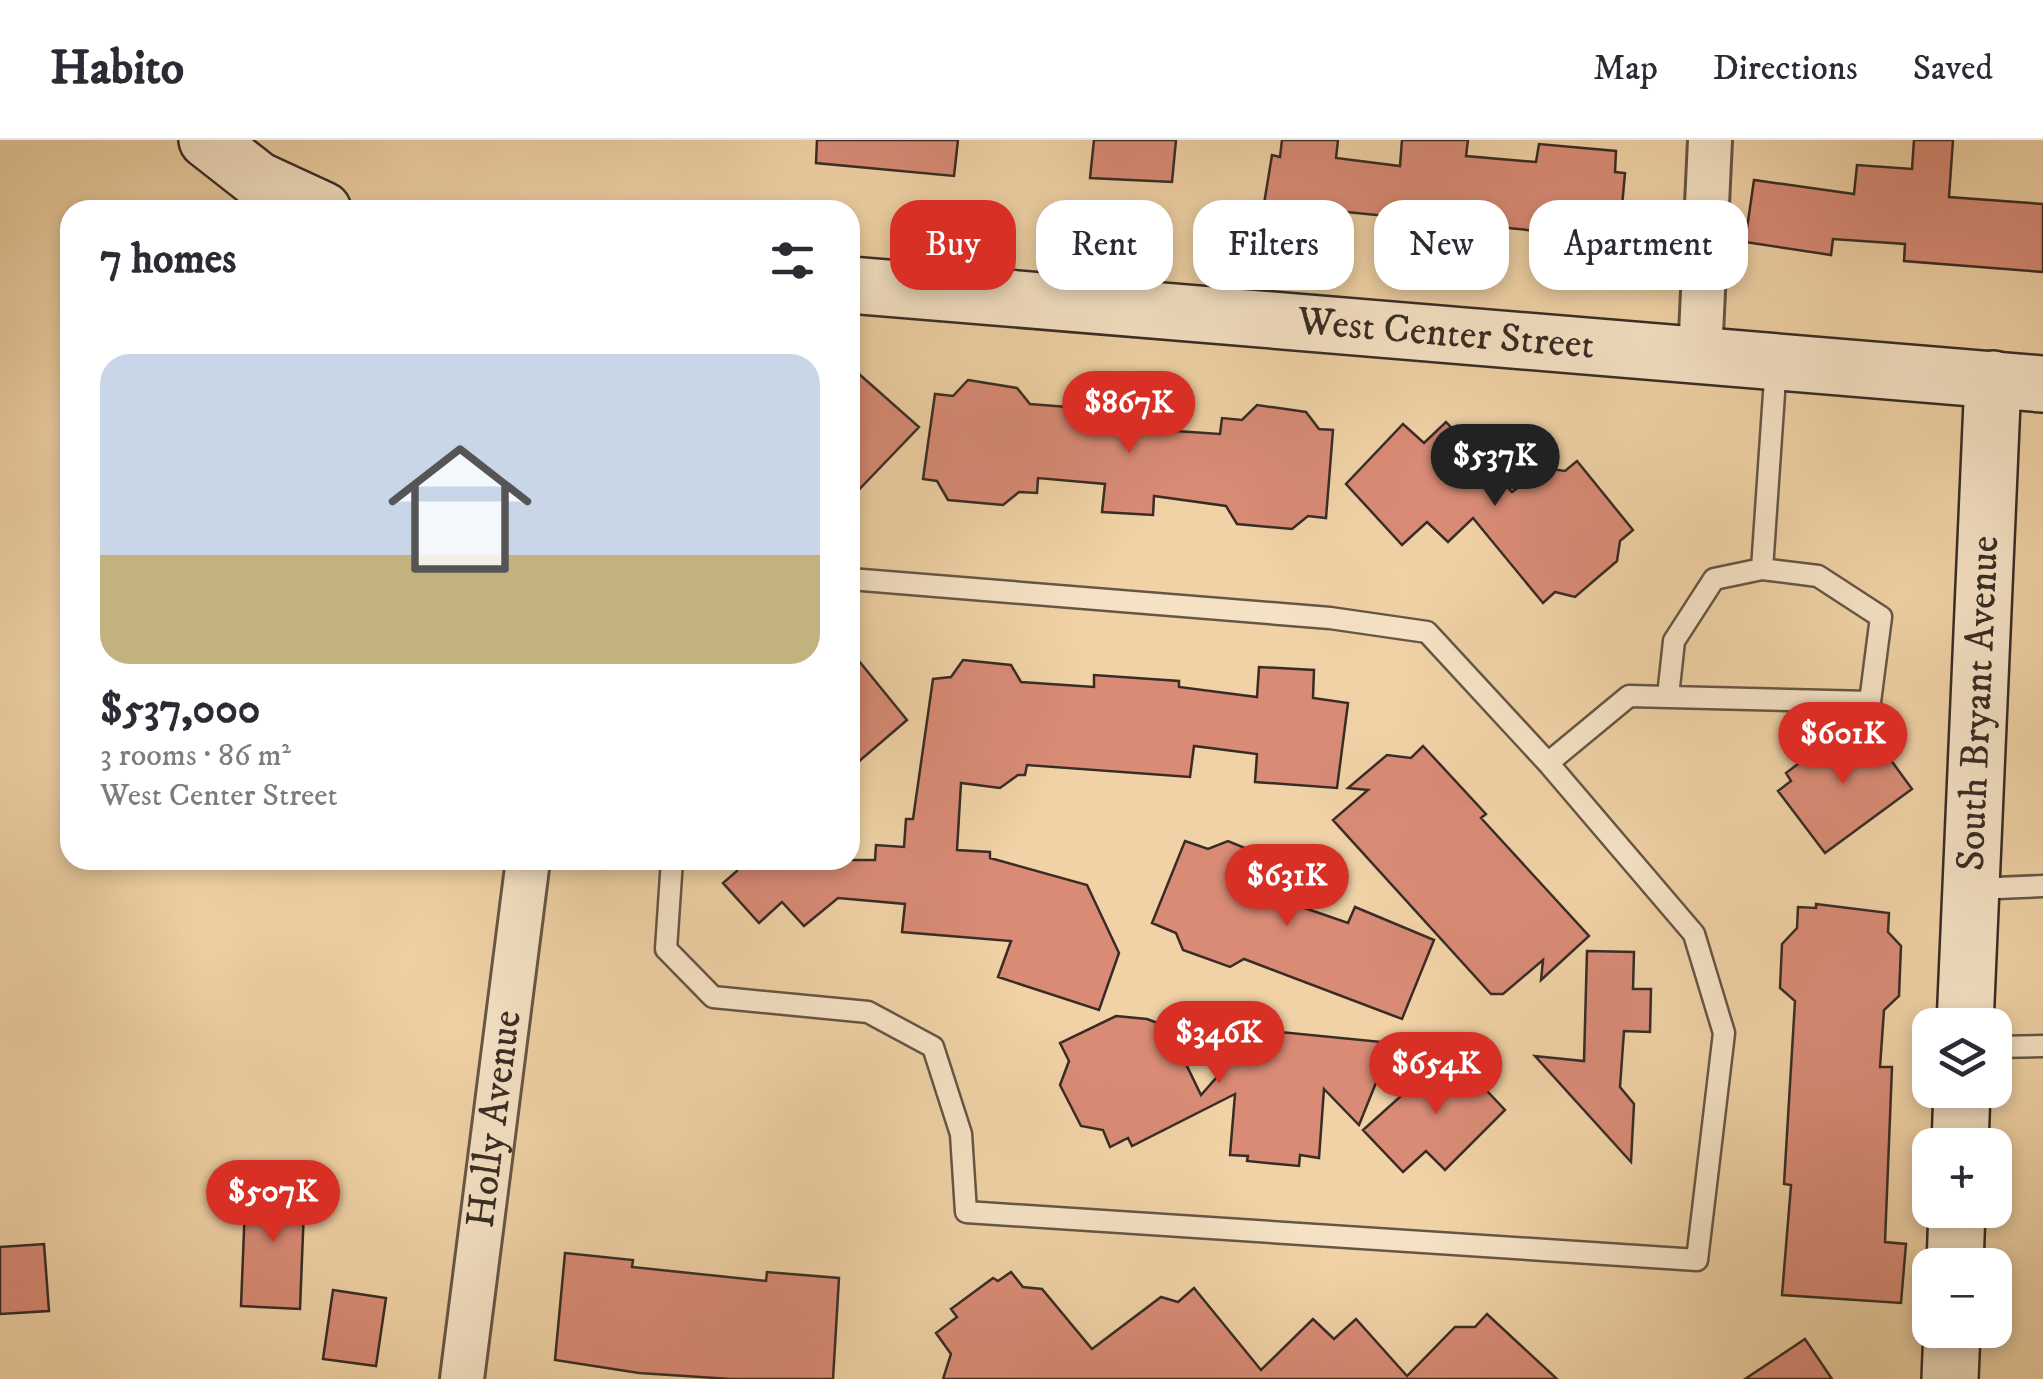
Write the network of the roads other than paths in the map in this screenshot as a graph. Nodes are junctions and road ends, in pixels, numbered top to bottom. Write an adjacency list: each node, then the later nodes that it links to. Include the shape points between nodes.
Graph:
1 (207, 140): 3 (street, via 258,180)
2 (1710, 140): 5 (street)
3 (301, 200)
4 (860, 286): 5 (street, West Center Street)
5 (1700, 356): 6 (street, West Center Street)
6 (1776, 362): 7 (street, West Center Street); 8 (lane)
7 (2018, 382): 15 (street, South Bryant Avenue)
8 (1762, 569): 10 (lane, via 1714,578 1674,641); 10 (lane, via 1818,576 1881,616 1870,702)
9 (860, 580): 11 (lane, via 1330,618 1427,632)
10 (1668, 696): 11 (lane, via 1629,696)
11 (1548, 764): 13 (lane, via 1694,934 1724,1034 1697,1260 966,1212 961,1134 933,1047 868,1012 713,998 666,949)
12 (527, 870): 20 (street, Holly Avenue)
13 (671, 870)
14 (2043, 886): 15 (lane)
15 (1971, 889): 16 (street, South Bryant Avenue)
16 (1966, 1008)
17 (2043, 1046): 18 (lane)
18 (2012, 1047)
19 (1951, 1348): 21 (street)
20 (462, 1379)
21 (1950, 1379)

